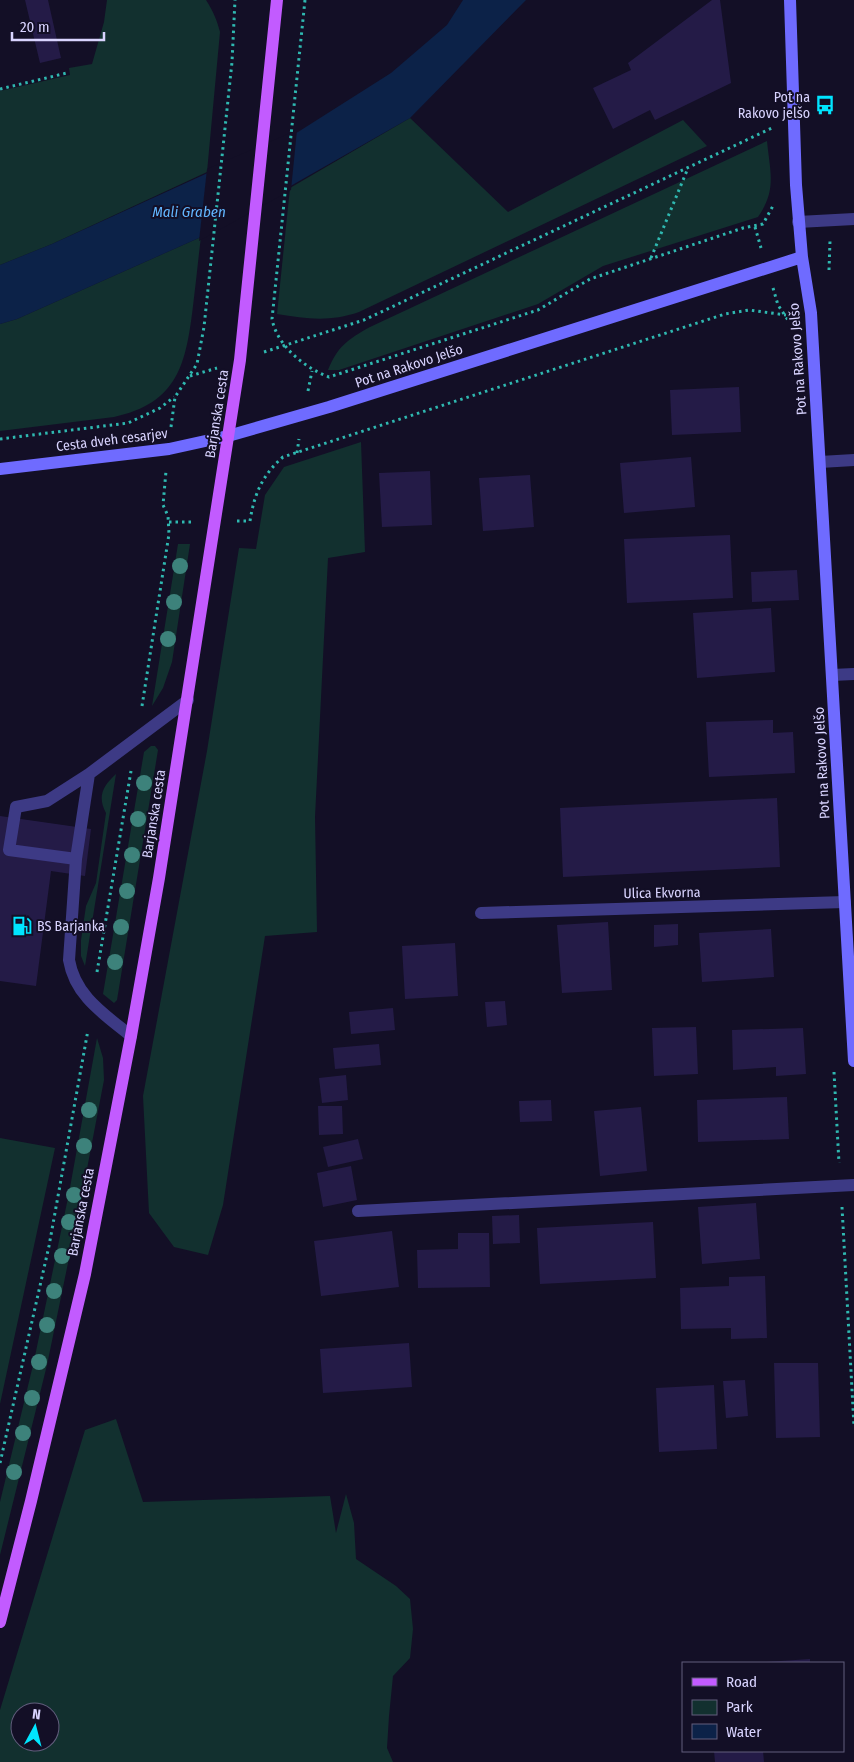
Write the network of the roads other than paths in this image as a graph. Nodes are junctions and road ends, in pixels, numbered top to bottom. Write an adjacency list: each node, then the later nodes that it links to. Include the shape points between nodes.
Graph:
1 (276, 0): 6 (main road, Barjanska cesta, via 247,306)
2 (790, 0): 4 (street)
3 (854, 218): 4 (street)
4 (798, 222): 5 (street)
5 (802, 257): 6 (street, Pot na Rakovo Jelšo); 8 (street, Pot na Rakovo Jelšo, via 811,313)
6 (228, 436): 9 (street, Cesta dveh cesarjev, via 169,448); 12 (main road, Barjanska cesta)
7 (854, 460): 8 (street)
8 (820, 462): 11 (street, Pot na Rakovo Jelšo)
9 (0, 469)
10 (854, 674): 11 (street)
11 (832, 675): 15 (street, Pot na Rakovo Jelšo)
12 (188, 700): 13 (street); 18 (main road, Barjanska cesta)
13 (89, 774): 14 (street); 14 (street, via 47,801 16,807 9,850)
14 (76, 859): 18 (street, via 68,952 71,970 81,992)
15 (845, 902): 16 (street, Ulica Ekvorna); 17 (street, Pot na Rakovo Jelšo)
16 (481, 913)
17 (851, 945): 19 (street, Pot na Rakovo Jelšo)
18 (131, 1036): 22 (main road, Barjanska cesta, via 72,1330)
19 (854, 1061)
20 (854, 1185): 21 (street)
21 (358, 1211)
22 (0, 1622)

